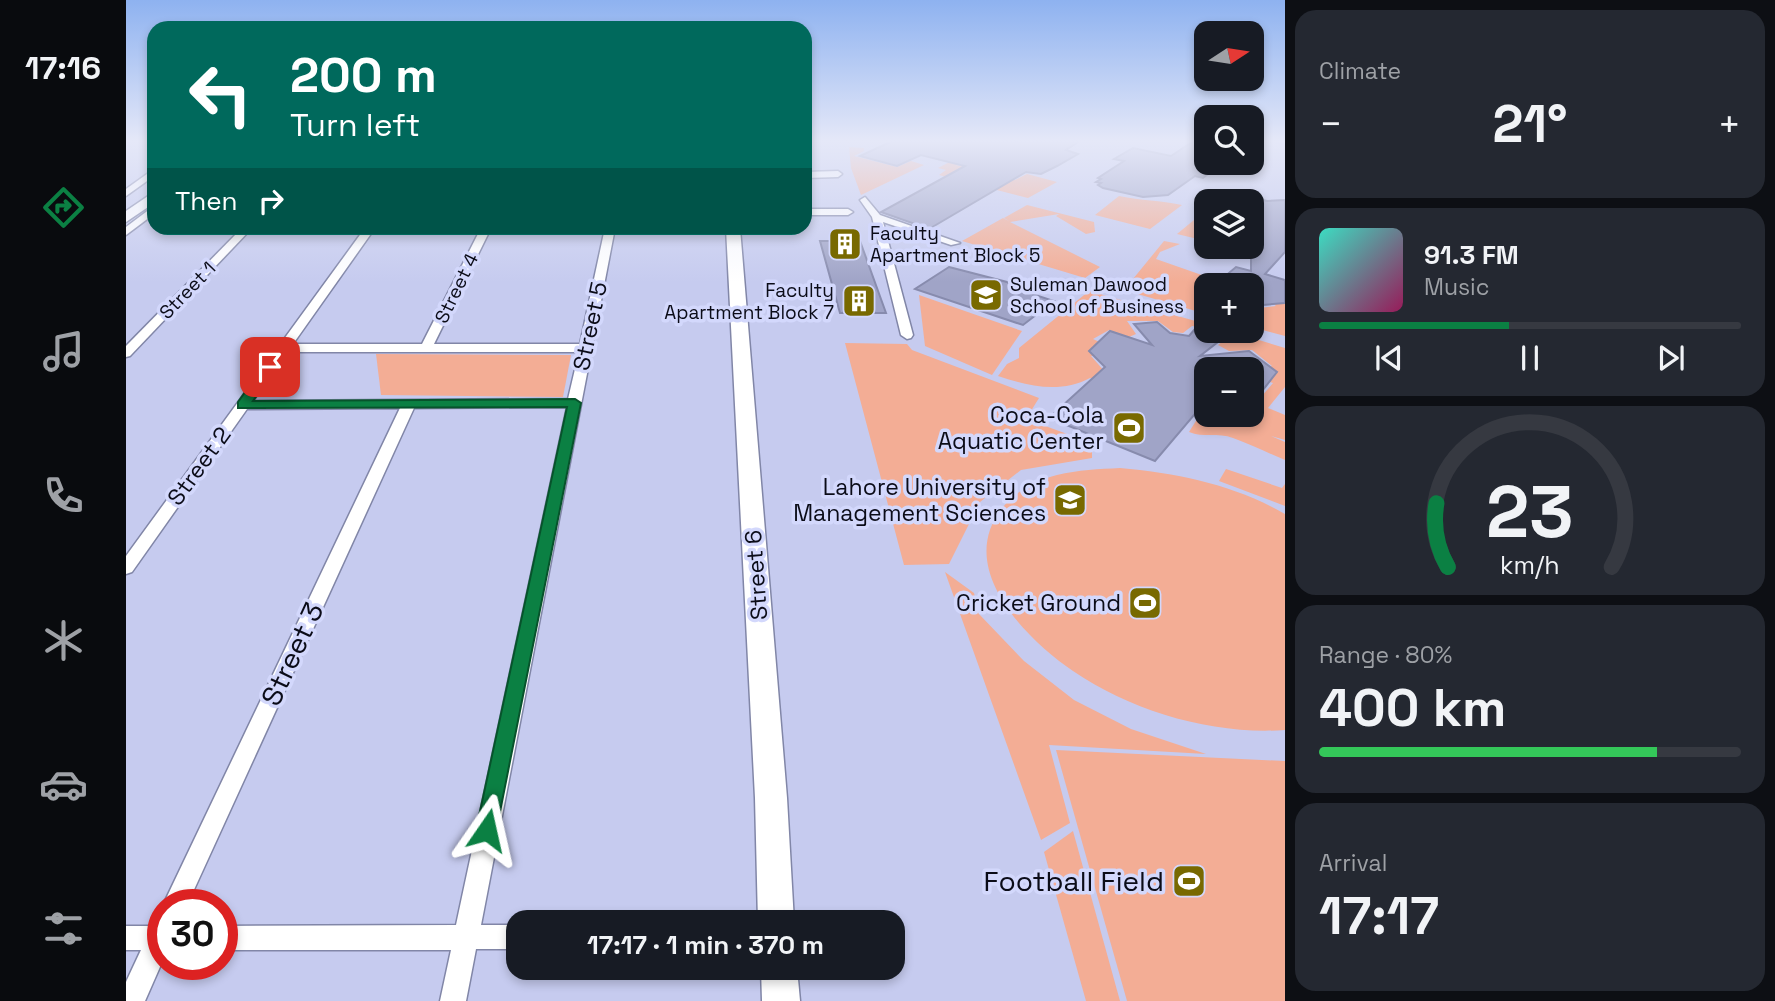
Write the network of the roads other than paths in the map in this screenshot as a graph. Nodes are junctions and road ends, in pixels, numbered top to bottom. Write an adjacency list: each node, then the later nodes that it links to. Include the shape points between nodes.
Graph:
1 (146, 189): 4 (street)
2 (865, 201): 8 (street)
3 (147, 202): 9 (street)
4 (126, 204)
5 (812, 212): 6 (street)
6 (848, 212)
7 (147, 215): 10 (street)
8 (877, 217): 16 (street); 17 (street)
9 (126, 218)
10 (126, 232)
11 (240, 235): 21 (street, Street 1)
12 (365, 235): 18 (street, Street 2)
13 (482, 235): 19 (street, Street 4)
14 (609, 235): 20 (street, Street 5)
15 (733, 235): 27 (street, Street 6)
16 (955, 243)
17 (907, 335)
18 (284, 348): 19 (street); 24 (street, Street 2)
19 (426, 348): 20 (street)
20 (586, 348): 22 (street, Street 5)
21 (126, 353)
22 (575, 403): 23 (street); 29 (street, Street 5)
23 (409, 404): 24 (street); 26 (street, Street 3)
24 (243, 405): 25 (street, Street 2)
25 (126, 568)
26 (182, 889)
27 (776, 910)
28 (147, 937): 31 (street)
29 (465, 937): 30 (street); 32 (street); 36 (street, Street 5)
30 (506, 937)
31 (126, 938)
32 (238, 938)
33 (147, 967): 35 (street)
34 (780, 980): 37 (street)
35 (131, 1001)
36 (453, 1001)
37 (781, 1001)

